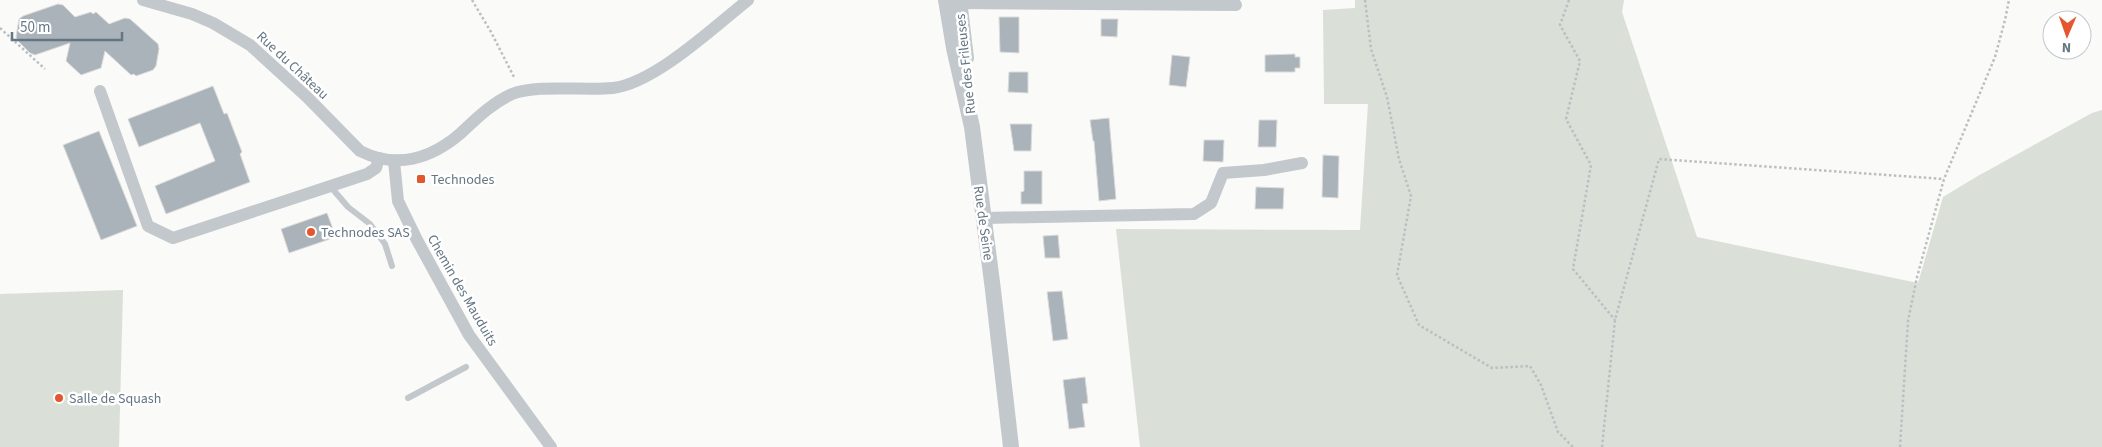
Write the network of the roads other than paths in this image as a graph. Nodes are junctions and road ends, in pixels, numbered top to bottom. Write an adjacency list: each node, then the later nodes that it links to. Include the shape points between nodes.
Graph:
1 (143, 0): 6 (street, Rue du Château, via 192,14 233,33 266,58 360,151)
2 (748, 0): 7 (street, Rue du Château, via 664,66 637,82 614,88 520,92 487,109 436,151 412,160)
3 (954, 1): 4 (street); 10 (street, Rue de Seine, via 956,56 972,127)
4 (1236, 5)
5 (100, 91): 9 (street, via 148,226 173,238)
6 (379, 158): 7 (street, Rue du Château); 9 (street, via 372,171)
7 (394, 161): 14 (street, Chemin des Mauduits, via 398,201 468,335)
8 (1302, 163): 10 (street, via 1223,173 1212,203 1194,214)
9 (330, 186): 11 (lane, via 348,207 370,224 385,244)
10 (984, 218): 15 (street, Rue de Seine)
11 (392, 266)
12 (466, 367): 13 (lane)
13 (408, 398)
14 (551, 447)
15 (1011, 447)

